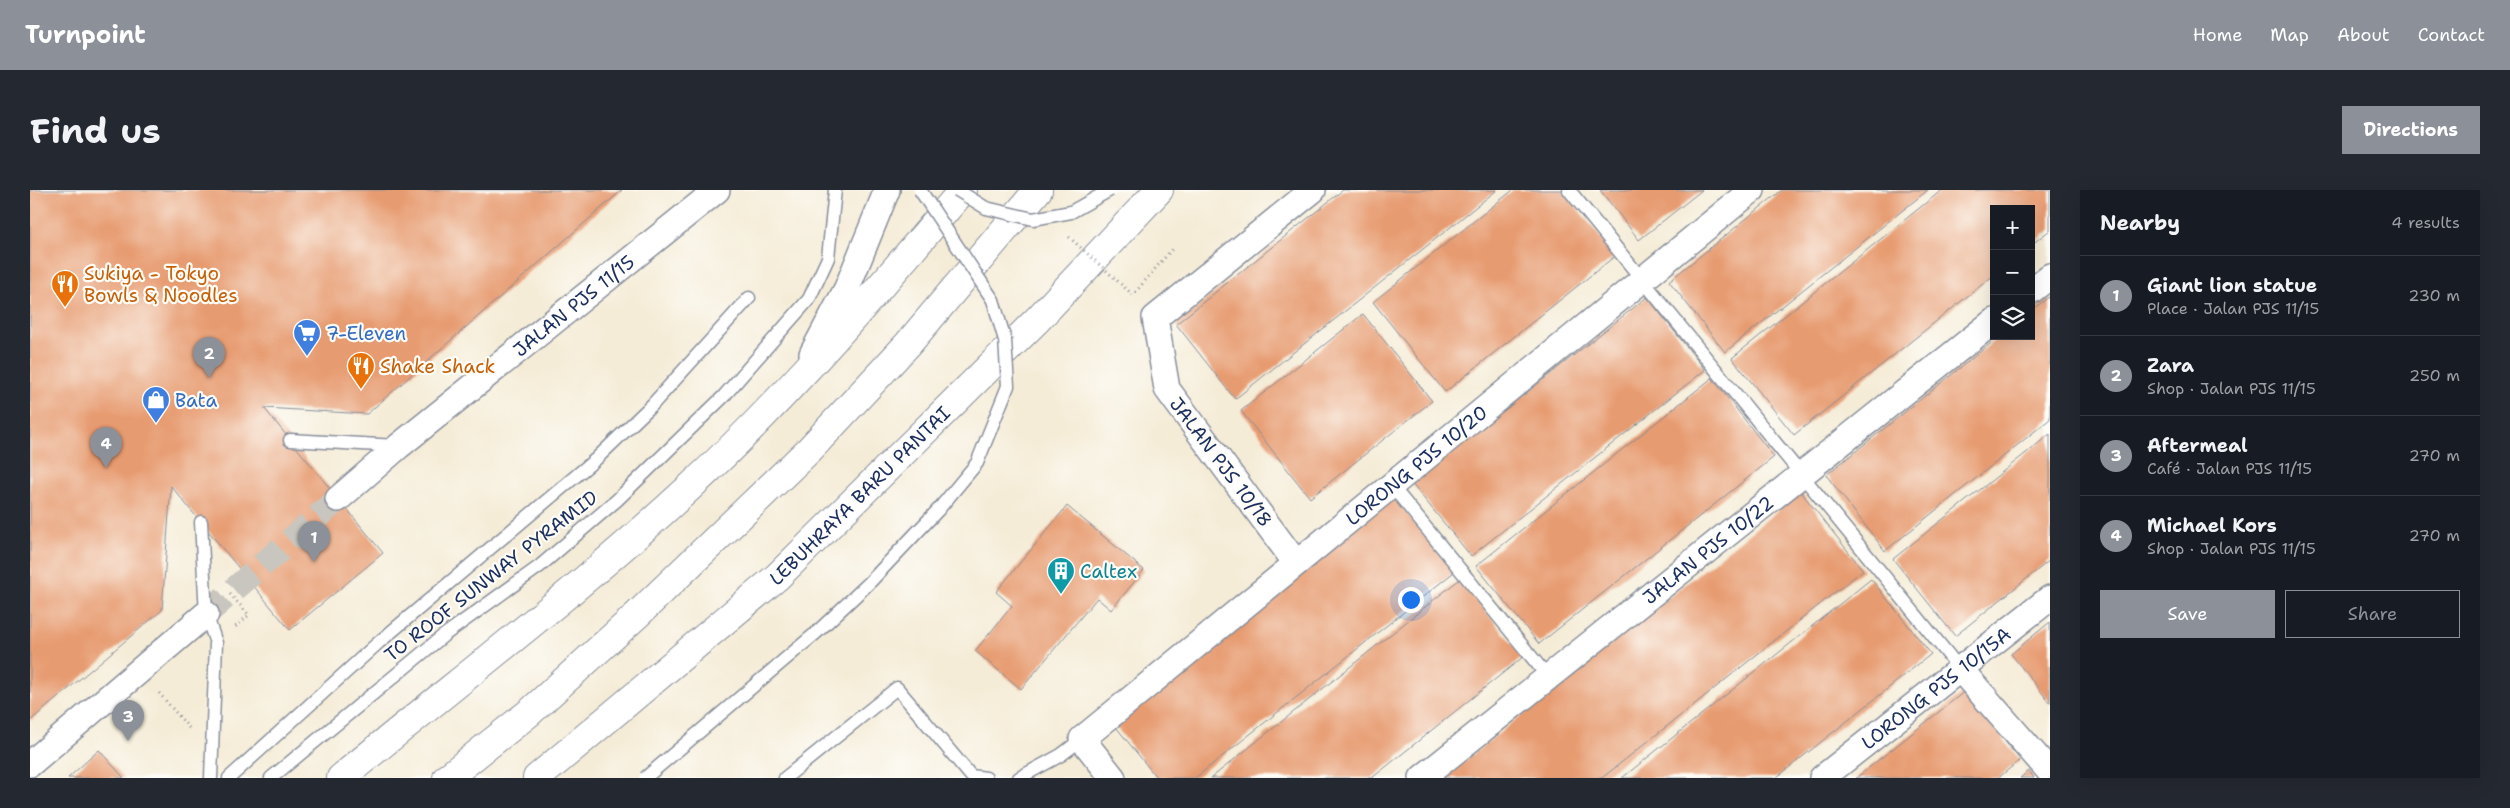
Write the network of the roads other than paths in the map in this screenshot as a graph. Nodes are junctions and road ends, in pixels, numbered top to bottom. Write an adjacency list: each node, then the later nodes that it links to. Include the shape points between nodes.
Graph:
1 (717, 190): 20 (street, JALAN PJS 11/15)
2 (835, 190): 35 (lane, TO ROOF SUNWAY PYRAMID, via 828,258 809,299 724,397 617,500 547,560 443,636)
3 (887, 190): 18 (street, via 847,288)
4 (920, 190): 39 (lane, bridge, via 992,300 1005,340 1008,386 978,463 869,583 816,633)
5 (957, 190): 8 (lane, bridge, via 986,208 1033,219 1071,212)
6 (963, 190): 18 (main road)
7 (1038, 190): 37 (main road, via 908,344 810,448 638,614 530,712)
8 (1110, 190)
9 (1159, 190): 38 (main road, LEBUHRAYA BARU PANTAI, via 1038,320 790,565)
10 (1313, 190): 25 (street, JALAN PJS 10/18, via 1155,318 1167,389)
11 (1569, 190): 14 (lane)
12 (1752, 190): 14 (street, LORONG PJS 10/20)
13 (2050, 276): 15 (street)
14 (1642, 280): 21 (lane); 22 (street, LORONG PJS 10/20)
15 (2035, 288)
16 (749, 298): 34 (lane, via 652,405 596,459 378,643)
17 (1990, 324): 21 (street, JALAN PJS 10/22)
18 (800, 376): 36 (main road, via 690,487 607,561)
19 (290, 440): 20 (lane)
20 (399, 446): 23 (street, JALAN PJS 11/15)
21 (1802, 474): 28 (lane); 29 (street, JALAN PJS 10/22)
22 (1391, 485): 25 (street, LORONG PJS 10/20); 29 (lane)
23 (338, 499)
24 (201, 522): 27 (lane)
25 (1296, 563): 30 (street, LORONG PJS 10/20)
26 (2050, 598): 28 (street, LORONG PJS 10/15A)
27 (206, 614): 31 (street); 33 (lane, via 216,643)
28 (1960, 669): 32 (street); 45 (street, LORONG PJS 10/15A)
29 (1548, 677): 44 (street, JALAN PJS 10/22)
30 (1082, 739): 42 (lane, via 1062,755); 43 (street)
31 (30, 764)
32 (2050, 772)
33 (211, 778)
34 (228, 778)
35 (270, 778)
36 (341, 778)
37 (447, 778)
38 (537, 778)
39 (645, 778)
40 (785, 778): 41 (lane, via 897,688 971,776)
41 (986, 778)
42 (1019, 778)
43 (1113, 778)
44 (1422, 778)
45 (1822, 778)

